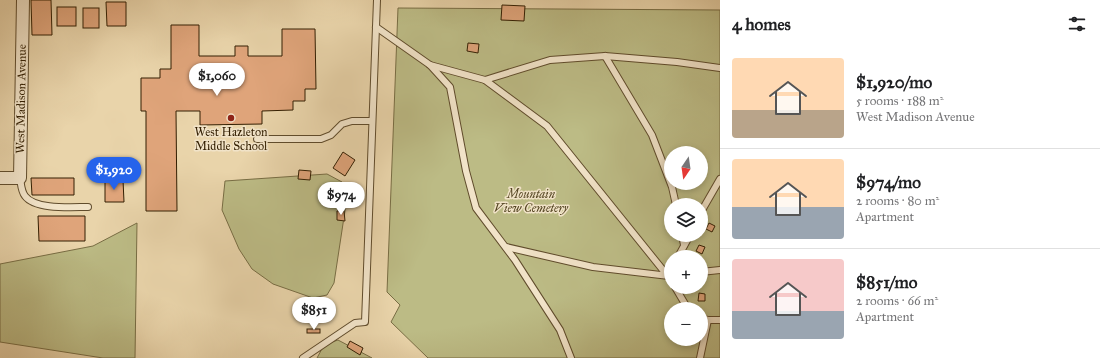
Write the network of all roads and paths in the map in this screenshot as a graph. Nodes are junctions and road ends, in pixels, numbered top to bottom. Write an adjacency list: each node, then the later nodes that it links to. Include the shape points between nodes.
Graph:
1 (23, 0): 11 (street, West Madison Avenue)
2 (377, 0): 3 (lane)
3 (376, 27): 5 (lane); 8 (lane)
4 (605, 56): 6 (lane); 7 (lane, via 550,60); 13 (lane, via 652,135)
5 (430, 65): 7 (lane); 19 (lane, via 450,88 476,208)
6 (720, 68)
7 (485, 80): 21 (lane, via 547,126)
8 (372, 121): 9 (lane, via 342,124 331,135 321,139); 28 (lane, via 365,322 355,323)
9 (257, 139)
10 (0, 178): 11 (street)
11 (20, 178): 15 (lane, via 24,195 31,202 52,206)
12 (720, 179): 14 (lane)
13 (674, 198)
14 (708, 200)
15 (88, 207)
16 (683, 242): 18 (lane)
17 (686, 242): 18 (lane)
18 (684, 245): 20 (lane)
19 (506, 247): 24 (lane, via 593,267); 29 (lane, via 560,330)
20 (682, 250)
21 (664, 269)
22 (720, 270): 23 (lane)
23 (708, 271)
24 (664, 275)
25 (708, 320): 26 (lane)
26 (720, 320)
27 (703, 346): 30 (lane)
28 (303, 358)
29 (571, 358)
30 (700, 358)

